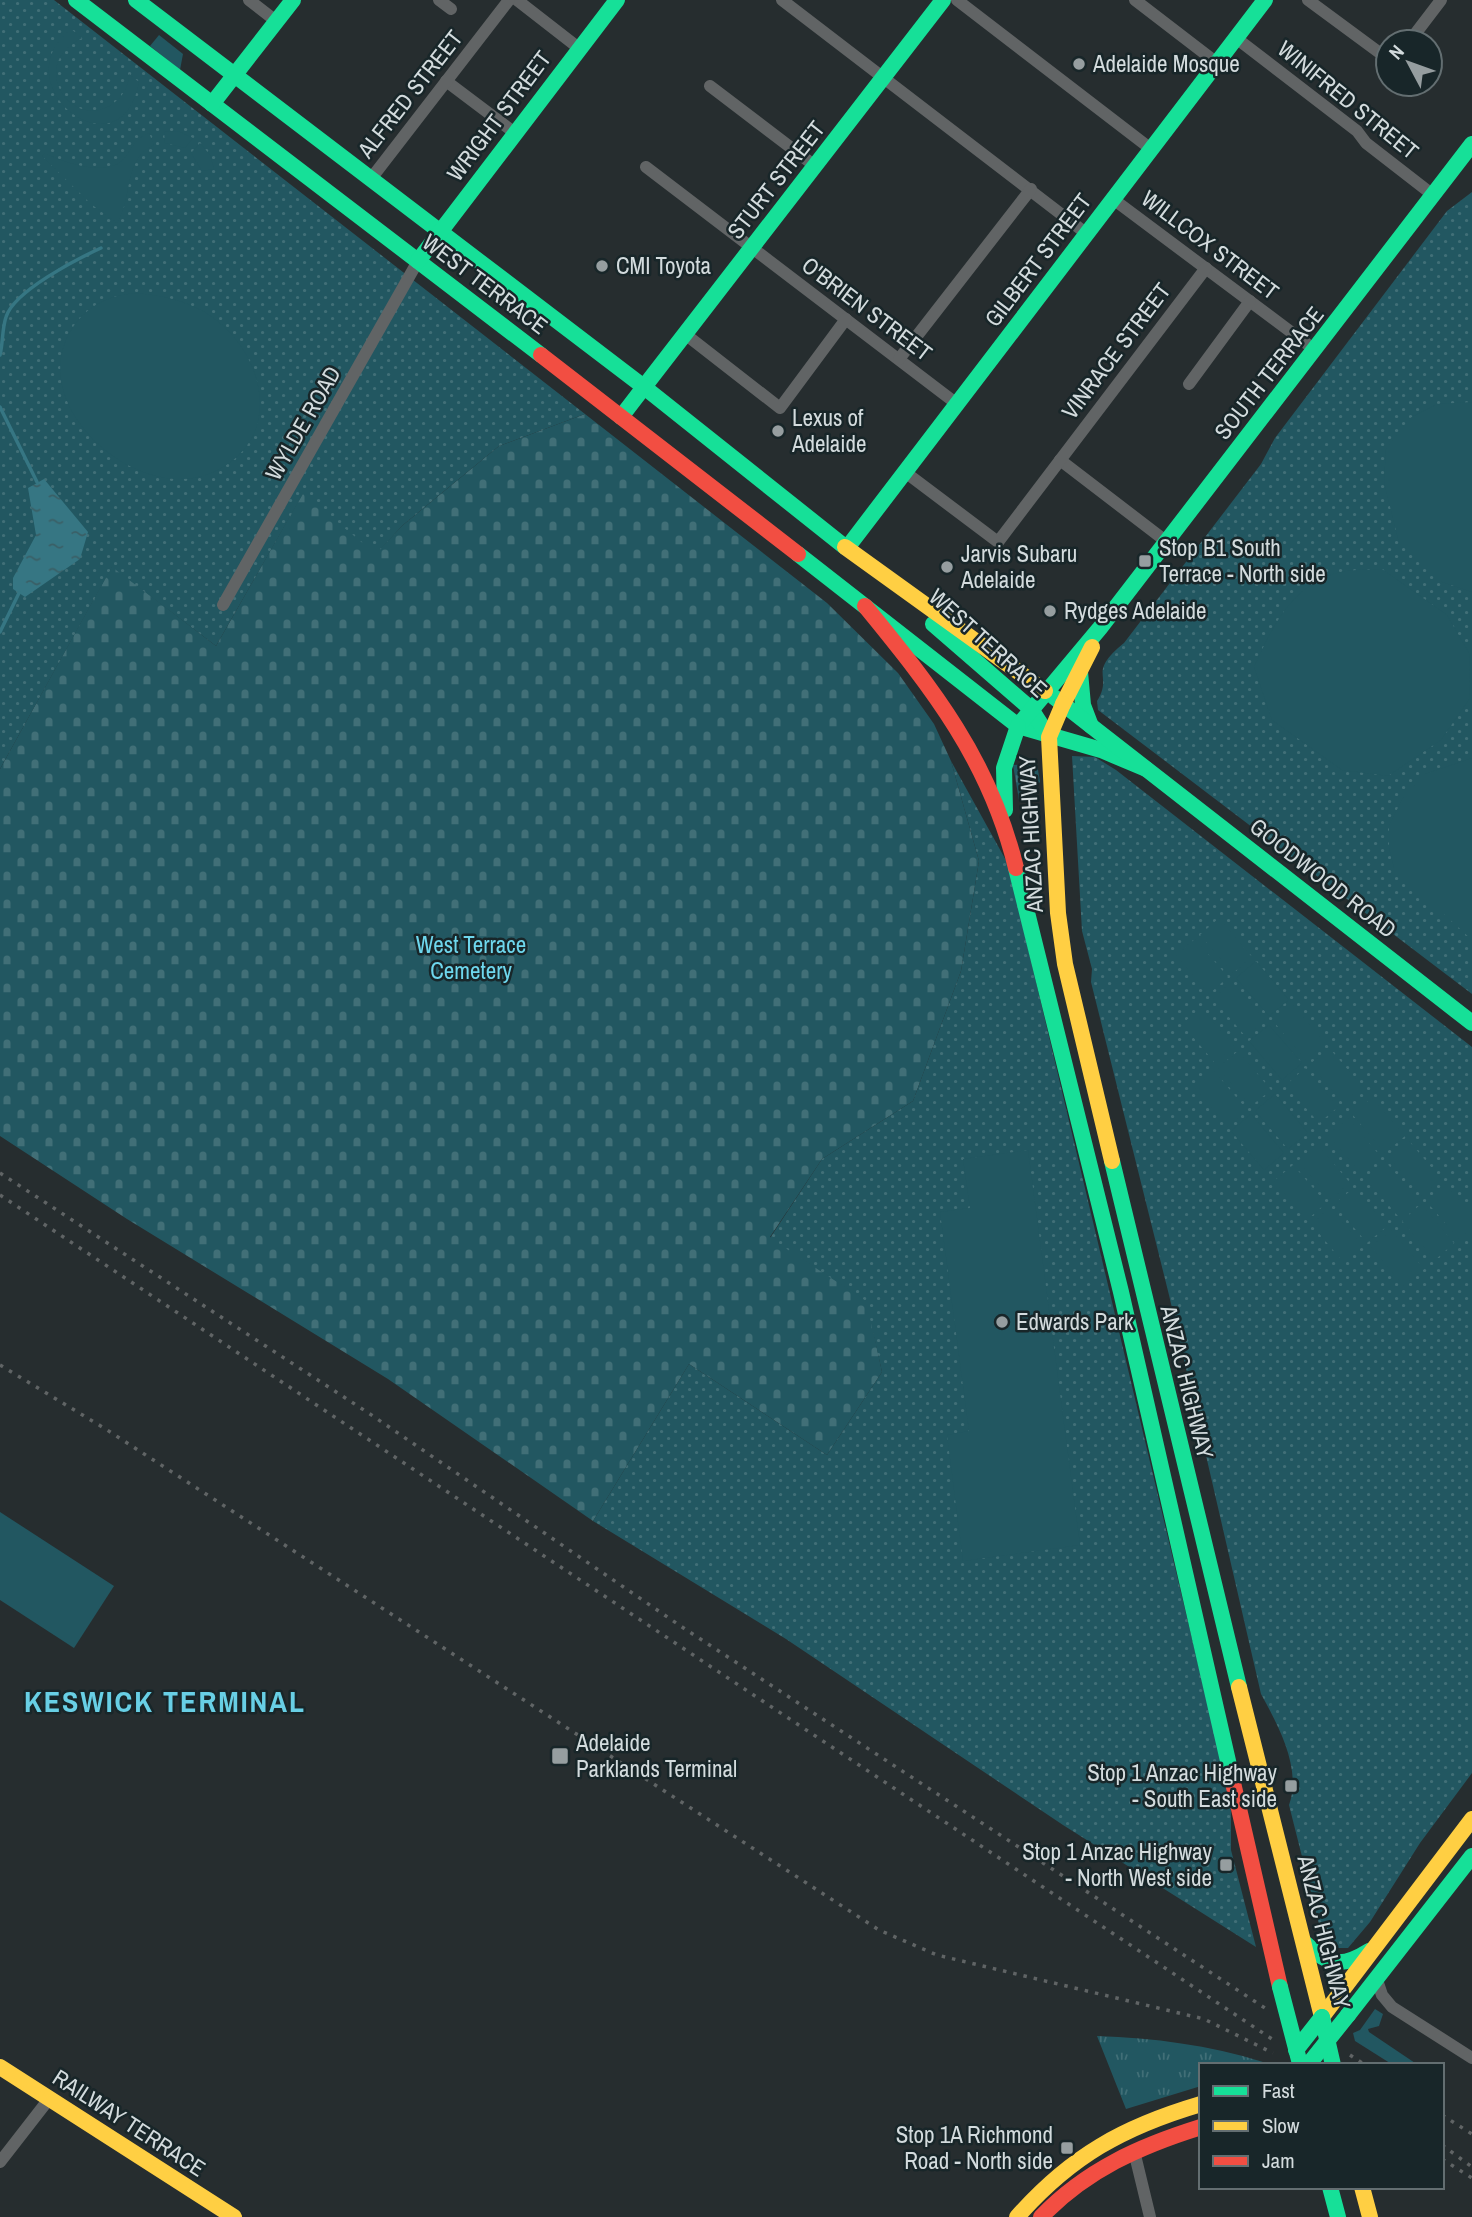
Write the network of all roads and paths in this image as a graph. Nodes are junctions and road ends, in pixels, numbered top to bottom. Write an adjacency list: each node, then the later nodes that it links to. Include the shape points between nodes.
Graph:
1 (76, 0): 27 (main road, WEST TERRACE)
2 (136, 0): 23 (main road, WEST TERRACE)
3 (249, 0): 17 (street)
4 (293, 0): 17 (main road)
5 (439, 0): 16 (street)
6 (509, 0): 25 (street, ALFRED STREET)
7 (517, 0): 20 (street)
8 (617, 0): 20 (main road, WRIGHT STREET)
9 (782, 0): 24 (street)
10 (943, 0): 24 (main road, STURT STREET)
11 (957, 0): 30 (street)
12 (1135, 0): 22 (street)
13 (1265, 0): 19 (main road, GILBERT STREET)
14 (1308, 0): 21 (street)
15 (1440, 0): 18 (street)
16 (452, 9)
17 (276, 21): 23 (main road)
18 (1419, 28)
19 (1236, 38): 22 (main road, GILBERT STREET); 35 (street, WINIFRED STREET)
20 (580, 49): 28 (main road, WRIGHT STREET)
21 (1374, 49)
22 (1217, 63): 30 (main road, GILBERT STREET)
23 (234, 76): 27 (main road); 33 (main road, WEST TERRACE)
24 (883, 78): 31 (main road, STURT STREET); 34 (street)
25 (446, 81): 28 (street); 33 (street, ALFRED STREET)
26 (710, 86): 31 (street)
27 (212, 104): 40 (main road, WEST TERRACE)
28 (515, 133): 37 (main road, WRIGHT STREET)
29 (1472, 144): 35 (main road, SOUTH TERRACE)
30 (1151, 149): 36 (main road, GILBERT STREET)
31 (815, 166): 39 (main road, STURT STREET)
32 (646, 167): 39 (street, O'BRIEN STREET)
33 (370, 180): 37 (main road, WEST TERRACE)
34 (1031, 189): 38 (street); 46 (street)
35 (1433, 195): 45 (main road, SOUTH TERRACE)
36 (1114, 199): 38 (main road, GILBERT STREET); 41 (street, WILLCOX STREET)
37 (440, 231): 40 (main road, WRIGHT STREET); 48 (main road, WEST TERRACE)
38 (1087, 234): 49 (main road, GILBERT STREET)
39 (751, 248): 43 (street, O'BRIEN STREET); 44 (main road, STURT STREET)
40 (418, 261): 50 (main road, WEST TERRACE); 55 (street, WYLDE ROAD)
41 (1206, 268): 42 (street, WILLCOX STREET); 51 (street, VINRACE STREET)
42 (1250, 302): 45 (street, WILLCOX STREET); 47 (street)
43 (846, 319): 44 (street, via 780,408); 46 (street, O'BRIEN STREET)
44 (685, 334): 48 (main road, STURT STREET)
45 (1315, 350): 53 (main road, SOUTH TERRACE)
46 (899, 359): 49 (street, O'BRIEN STREET)
47 (1189, 384)
48 (644, 387): 50 (main road, STURT STREET); 54 (main road, WEST TERRACE)
49 (957, 404): 52 (main road, GILBERT STREET)
50 (621, 417): 56 (main road, WEST TERRACE)
51 (1060, 460): 52 (street, VINRACE STREET, via 998,542); 53 (street)
52 (905, 472): 54 (main road, GILBERT STREET)
53 (1167, 542): 57 (main road, SOUTH TERRACE)
54 (847, 548): 59 (main road, WEST TERRACE); 61 (main road, WEST TERRACE)
55 (223, 605)
56 (865, 606): 62 (main road, WEST TERRACE); 66 (main road, WEST TERRACE, via 954,722 991,786)
57 (1101, 628): 58 (main road, SOUTH TERRACE); 59 (main road, SOUTH TERRACE)
58 (1080, 672): 60 (main road, SOUTH TERRACE); 63 (main road, via 1083,705)
59 (1045, 691): 60 (main road, GOODWOOD ROAD); 61 (main road, SOUTH TERRACE)
60 (1063, 704): 63 (main road, GOODWOOD ROAD); 64 (main road, ANZAC HIGHWAY)
61 (1031, 709): 62 (main road, SOUTH TERRACE); 64 (main road, WEST TERRACE)
62 (1018, 726): 64 (main road, WEST TERRACE); 66 (main road, SOUTH TERRACE, via 1004,768)
63 (1091, 726): 65 (main road, GOODWOOD ROAD)
64 (1049, 737): 65 (main road, GOODWOOD ROAD, via 1101,750); 68 (main road, ANZAC HIGHWAY, via 1056,891 1065,964)
65 (1146, 769): 67 (main road, GOODWOOD ROAD)
66 (1005, 821): 69 (main road, ANZAC HIGHWAY)
67 (1472, 1023)
68 (1211, 1577): 69 (main road); 72 (main road, ANZAC HIGHWAY)
69 (1189, 1583): 77 (main road, ANZAC HIGHWAY, bridge)
70 (1472, 1819): 73 (main road)
71 (1472, 1856): 74 (main road)
72 (1305, 1944): 73 (main road, via 1335,1966 1351,1964); 75 (main road, ANZAC HIGHWAY)
73 (1378, 1945): 75 (main road, via 1337,1998)
74 (1377, 1980): 76 (main road, bridge); 78 (street, via 1392,2007)
75 (1321, 2011): 76 (main road, ANZAC HIGHWAY, bridge); 77 (main road, bridge)
76 (1327, 2040): 79 (main road, bridge); 80 (main road, ANZAC HIGHWAY, bridge)
77 (1298, 2057)
78 (1472, 2058)
79 (1310, 2063)
80 (1333, 2063)
81 (0, 2067): 82 (main road, RAILWAY TERRACE)
82 (49, 2099): 87 (street); 90 (main road, RAILWAY TERRACE)
83 (1199, 2105): 85 (main road)
84 (1199, 2128): 86 (main road)
85 (1124, 2132): 86 (main road); 91 (main road, via 1068,2163)
86 (1135, 2151): 92 (main road, via 1100,2166); 93 (street)
87 (0, 2162)
88 (1331, 2189): 94 (main road)
89 (1363, 2189): 95 (main road)
90 (234, 2217)
91 (1017, 2217)
92 (1041, 2217)
93 (1150, 2217)
94 (1338, 2217)
95 (1370, 2217)

